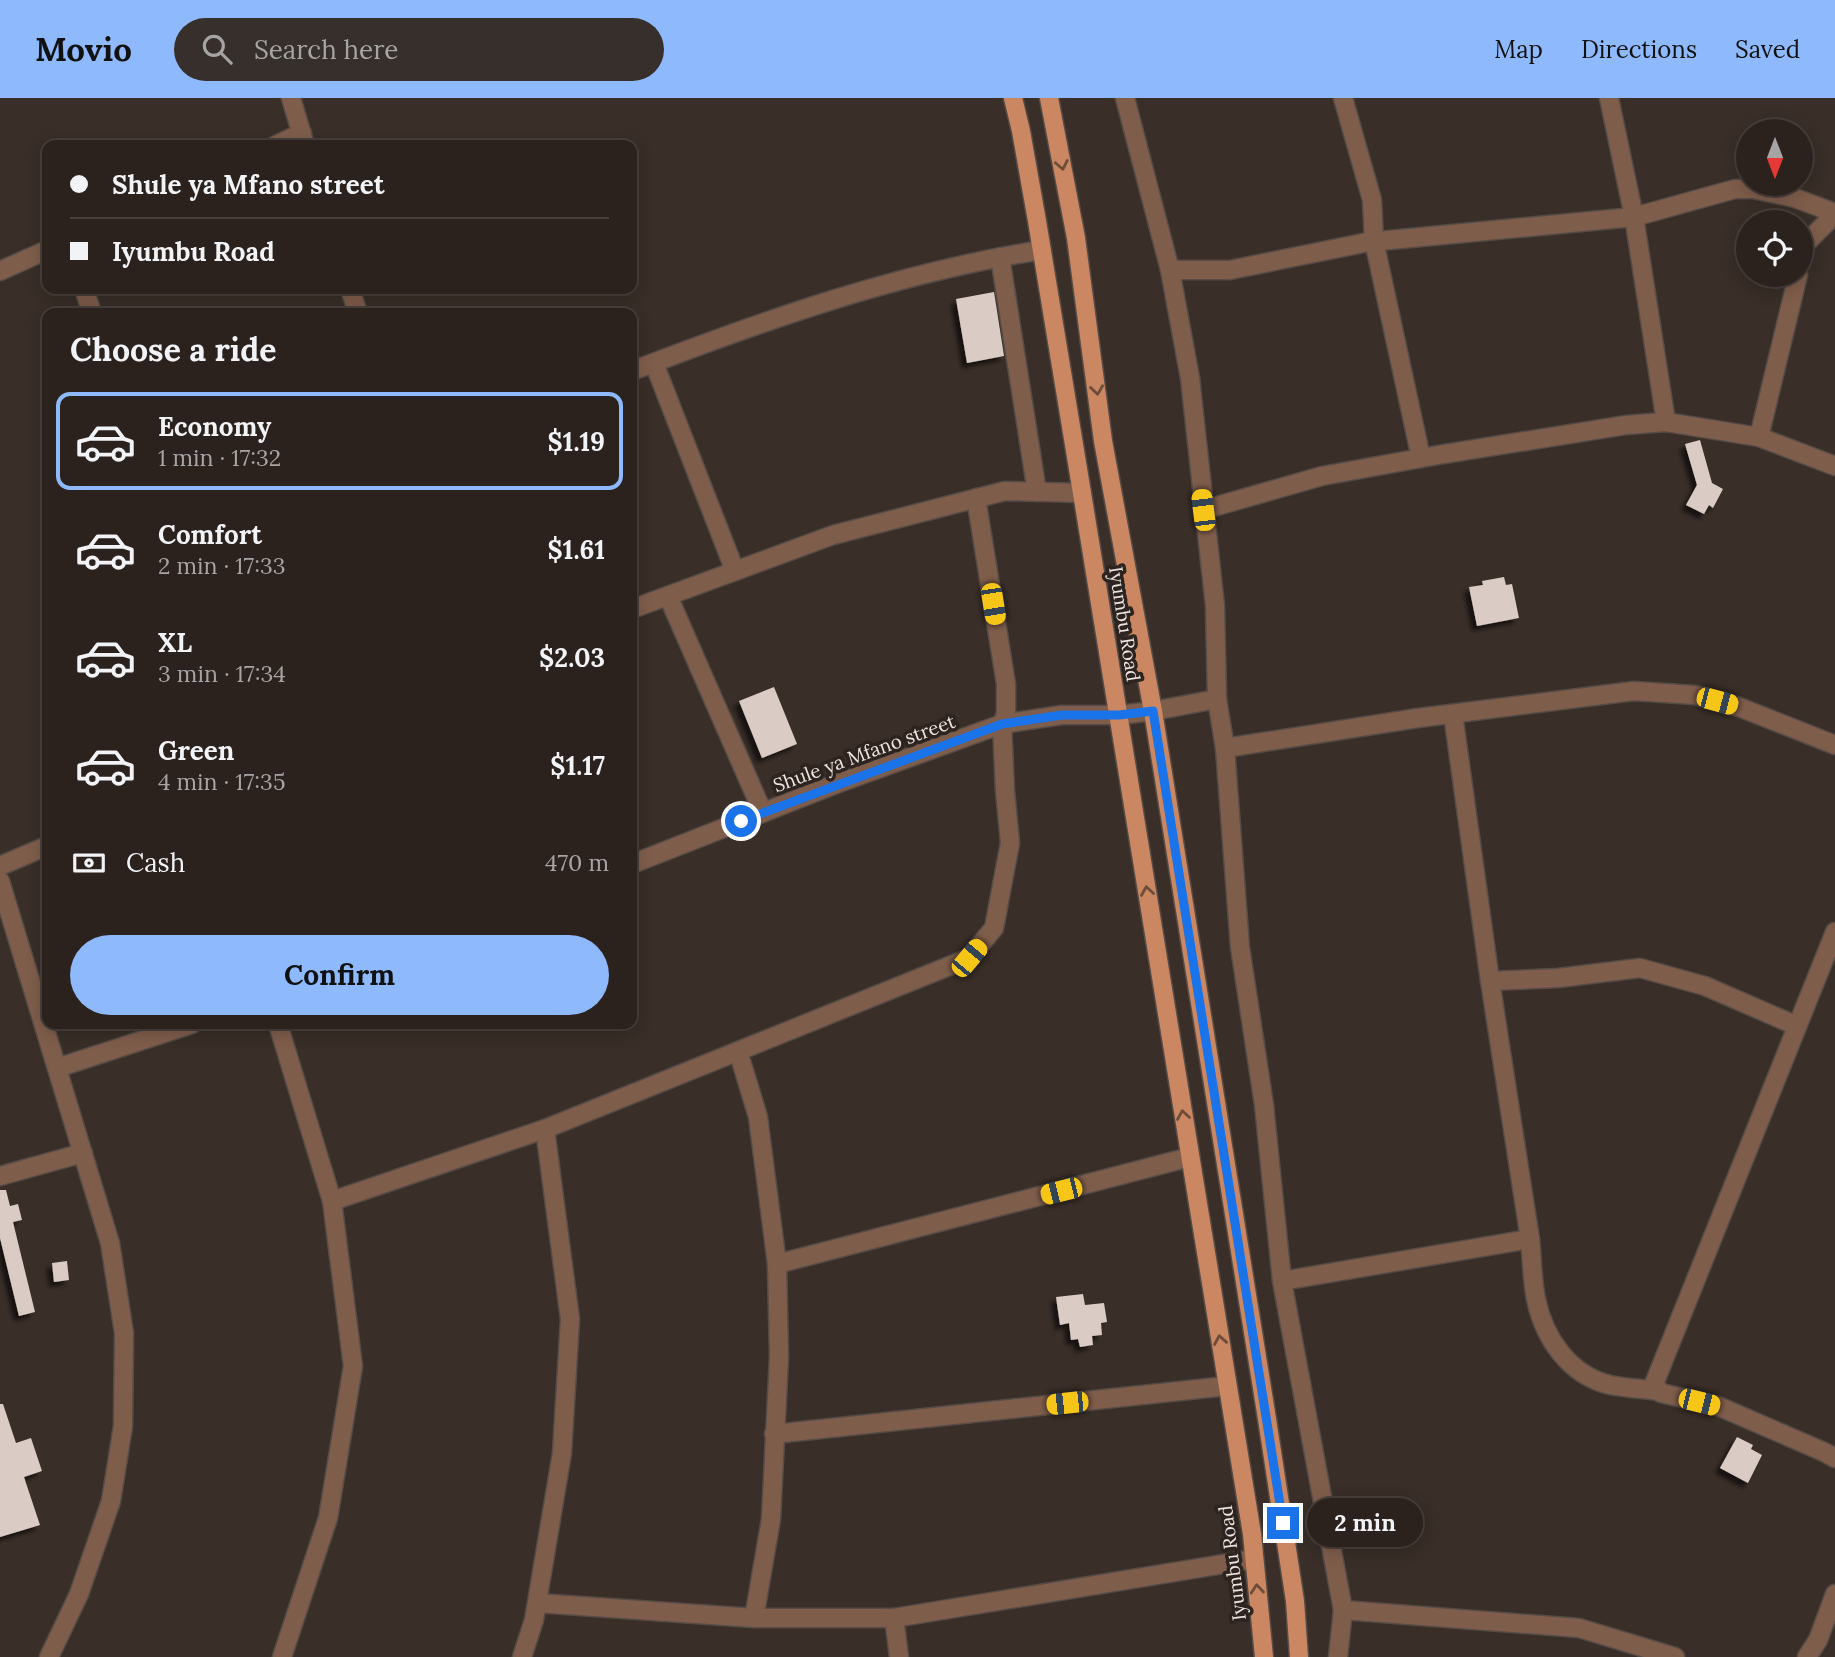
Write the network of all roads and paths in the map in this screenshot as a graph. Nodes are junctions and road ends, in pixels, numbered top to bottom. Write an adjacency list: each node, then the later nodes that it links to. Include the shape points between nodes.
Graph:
1 (291, 98): 7 (street)
2 (1013, 98): 12 (main road, Iyumbu Road)
3 (1049, 98): 32 (main road, Iyumbu Road, one-way to 32)
4 (1125, 98): 15 (street)
5 (1343, 98): 11 (street, via 1372,200)
6 (1609, 98): 9 (street)
7 (303, 139)
8 (1835, 214): 9 (street, via 1794,198 1735,189); 10 (street)
9 (1634, 217): 11 (street); 20 (street)
10 (1813, 236)
11 (1374, 242): 15 (street, via 1230,270); 22 (street)
12 (1042, 250): 14 (street); 25 (main road, Iyumbu Road)
13 (42, 252): 16 (street)
14 (1000, 257): 18 (street, via 925,272 759,323); 24 (street)
15 (1170, 270): 27 (street, via 1191,377)
16 (0, 271)
17 (1795, 287): 21 (street)
18 (654, 363): 19 (street); 28 (street)
19 (637, 369)
20 (1666, 422): 21 (street); 22 (street)
21 (1759, 437): 23 (street)
22 (1421, 458): 27 (street, via 1322,477)
23 (1835, 466)
24 (1037, 492): 25 (street); 26 (street, via 1005,491)
25 (1082, 493): 34 (main road, Iyumbu Road)
26 (976, 498): 28 (street, via 833,534); 35 (street, via 1006,684)
27 (1203, 510): 31 (street, via 1215,606)
28 (735, 571): 29 (street)
29 (668, 596): 30 (street); 38 (street)
30 (637, 607)
31 (1217, 699): 32 (street, Shule ya Mfano street); 37 (street)
32 (1153, 711): 34 (street, Shule ya Mfano street); 75 (main road, Iyumbu Road, via 1267,1419)
33 (1453, 714): 36 (street, via 1634,691 1695,695); 37 (street); 44 (street)
34 (1119, 715): 35 (street, Shule ya Mfano street, via 1062,715); 54 (main road, Iyumbu Road, one-way to 34)
35 (1002, 724): 38 (street, Shule ya Mfano street); 50 (street, via 1010,843 994,928 969,958)
36 (1835, 745)
37 (1225, 748): 59 (street, via 1240,947 1264,1105)
38 (763, 813): 40 (street, Shule ya Mfano street)
39 (42, 848): 41 (street)
40 (637, 862)
41 (0, 866)
42 (0, 881): 45 (street)
43 (1835, 932): 46 (street)
44 (1490, 981): 46 (street, via 1640,968 1705,986); 57 (street)
45 (42, 1019)
46 (1797, 1026): 61 (street, via 1655,1382)
47 (45, 1029): 51 (street)
48 (177, 1029): 51 (street)
49 (280, 1029): 56 (street)
50 (738, 1051): 52 (street); 58 (street, via 758,1116)
51 (57, 1068): 53 (street)
52 (545, 1129): 56 (street); 66 (street, via 570,1319 562,1453)
53 (83, 1153): 55 (street); 70 (street, via 110,1243 124,1333 123,1426 111,1501 79,1594)
54 (1190, 1157): 58 (street); 60 (main road, Iyumbu Road, one-way to 54)
55 (0, 1176)
56 (332, 1201): 71 (street, via 353,1366 328,1518)
57 (1530, 1239): 59 (street); 61 (street, via 1536,1300 1559,1352 1573,1368 1591,1378)
58 (777, 1264): 62 (street, via 779,1357)
59 (1282, 1281): 67 (street)
60 (1227, 1386): 62 (street); 64 (main road, Iyumbu Road)
61 (1659, 1391): 63 (street, via 1718,1406)
62 (774, 1434): 68 (street, via 771,1519)
63 (1835, 1458)
64 (1254, 1559): 69 (street); 74 (main road, Iyumbu Road, one-way to 64)
65 (1835, 1594): 78 (street)
66 (537, 1604): 68 (street); 72 (street)
67 (1343, 1610): 76 (street); 77 (street, via 1579,1628)
68 (754, 1618): 69 (street)
69 (894, 1618): 73 (street)
70 (49, 1657)
71 (282, 1657)
72 (522, 1657)
73 (899, 1657)
74 (1264, 1657)
75 (1299, 1657)
76 (1338, 1657)
77 (1675, 1657)
78 (1807, 1657)

